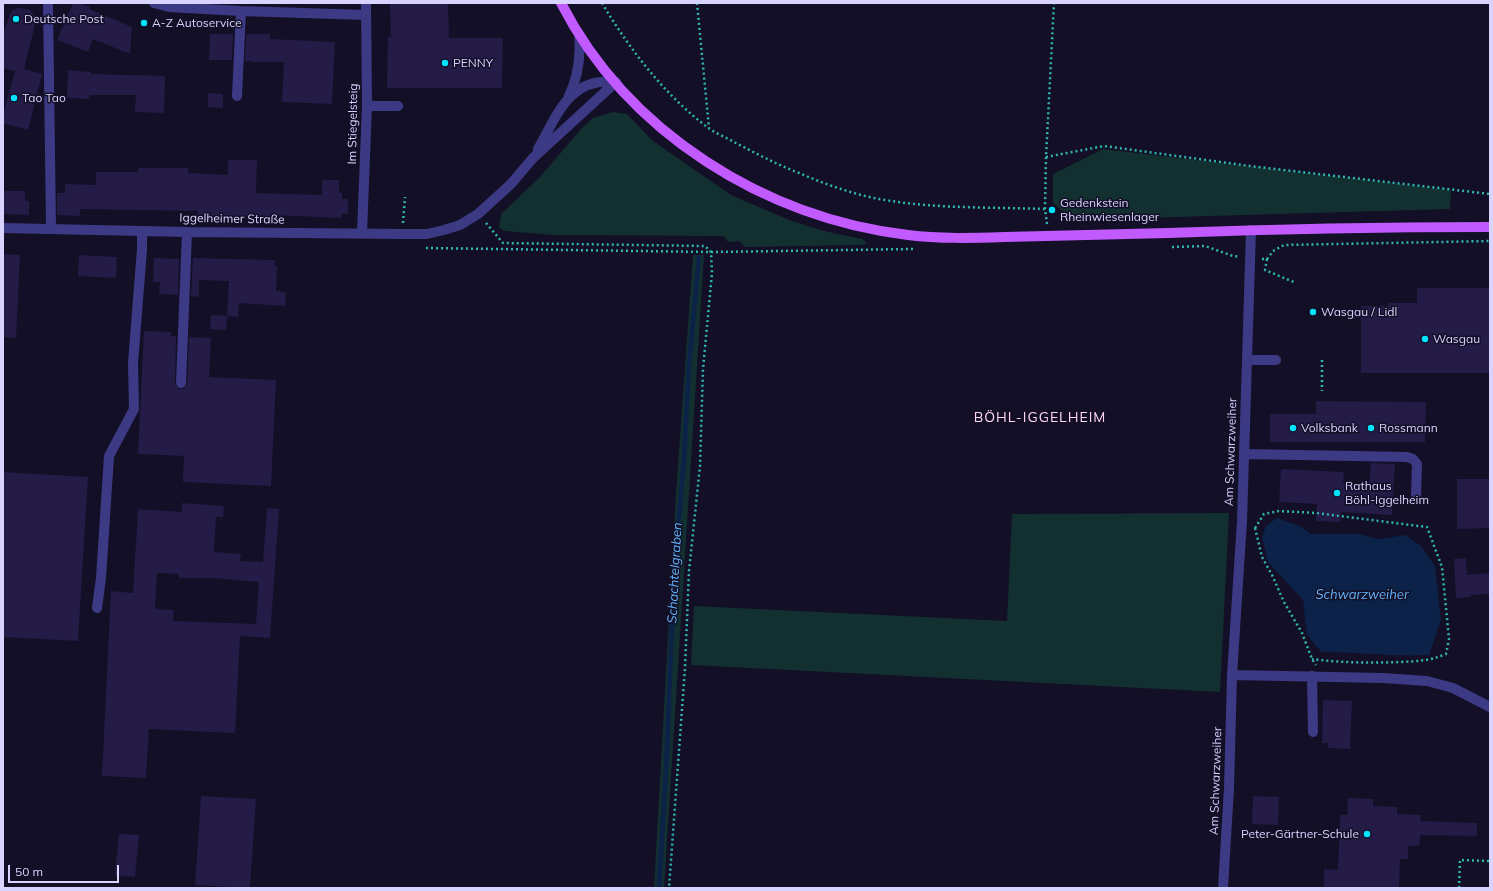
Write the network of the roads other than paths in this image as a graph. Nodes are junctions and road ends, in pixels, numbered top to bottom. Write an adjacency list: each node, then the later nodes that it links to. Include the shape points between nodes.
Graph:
1 (48, 3): 16 (street)
2 (154, 3): 5 (street, via 169,7)
3 (366, 3): 6 (street, Im Stiegelsteig)
4 (561, 3): 7 (main road)
5 (241, 12): 6 (street); 9 (street)
6 (366, 15): 11 (street, Im Stiegelsteig)
7 (579, 34): 8 (main road); 10 (street, via 579,68)
8 (616, 82): 10 (street, via 590,84 577,90); 13 (street); 17 (main road, via 658,124 710,164 760,192 809,213 859,227 910,235 962,238)
9 (237, 96)
10 (567, 100): 13 (street)
11 (367, 106): 12 (street); 20 (street, Im Stiegelsteig)
12 (398, 106)
13 (533, 158): 20 (street, Iggelheimer Straße, via 511,184 478,214 460,225 427,234)
14 (1490, 227): 17 (main road)
15 (3, 228): 16 (street, Iggelheimer Straße)
16 (51, 228): 18 (street, Iggelheimer Straße)
17 (1250, 230): 21 (street, Am Schwarzweiher)
18 (142, 231): 19 (street, Iggelheimer Straße); 26 (street, via 133,363 134,409 110,456)
19 (187, 232): 20 (street, Iggelheimer Straße); 23 (street)
20 (362, 233)
21 (1247, 360): 22 (street); 24 (street, Am Schwarzweiher)
22 (1276, 360)
23 (181, 383)
24 (1244, 454): 25 (street, via 1407,457 1417,464); 27 (street, Am Schwarzweiher)
25 (1416, 495)
26 (97, 608)
27 (1232, 675): 28 (street); 31 (street, Am Schwarzweiher)
28 (1312, 676): 29 (street, via 1427,682 1453,688); 30 (street)
29 (1490, 707)
30 (1313, 732)
31 (1223, 888)

